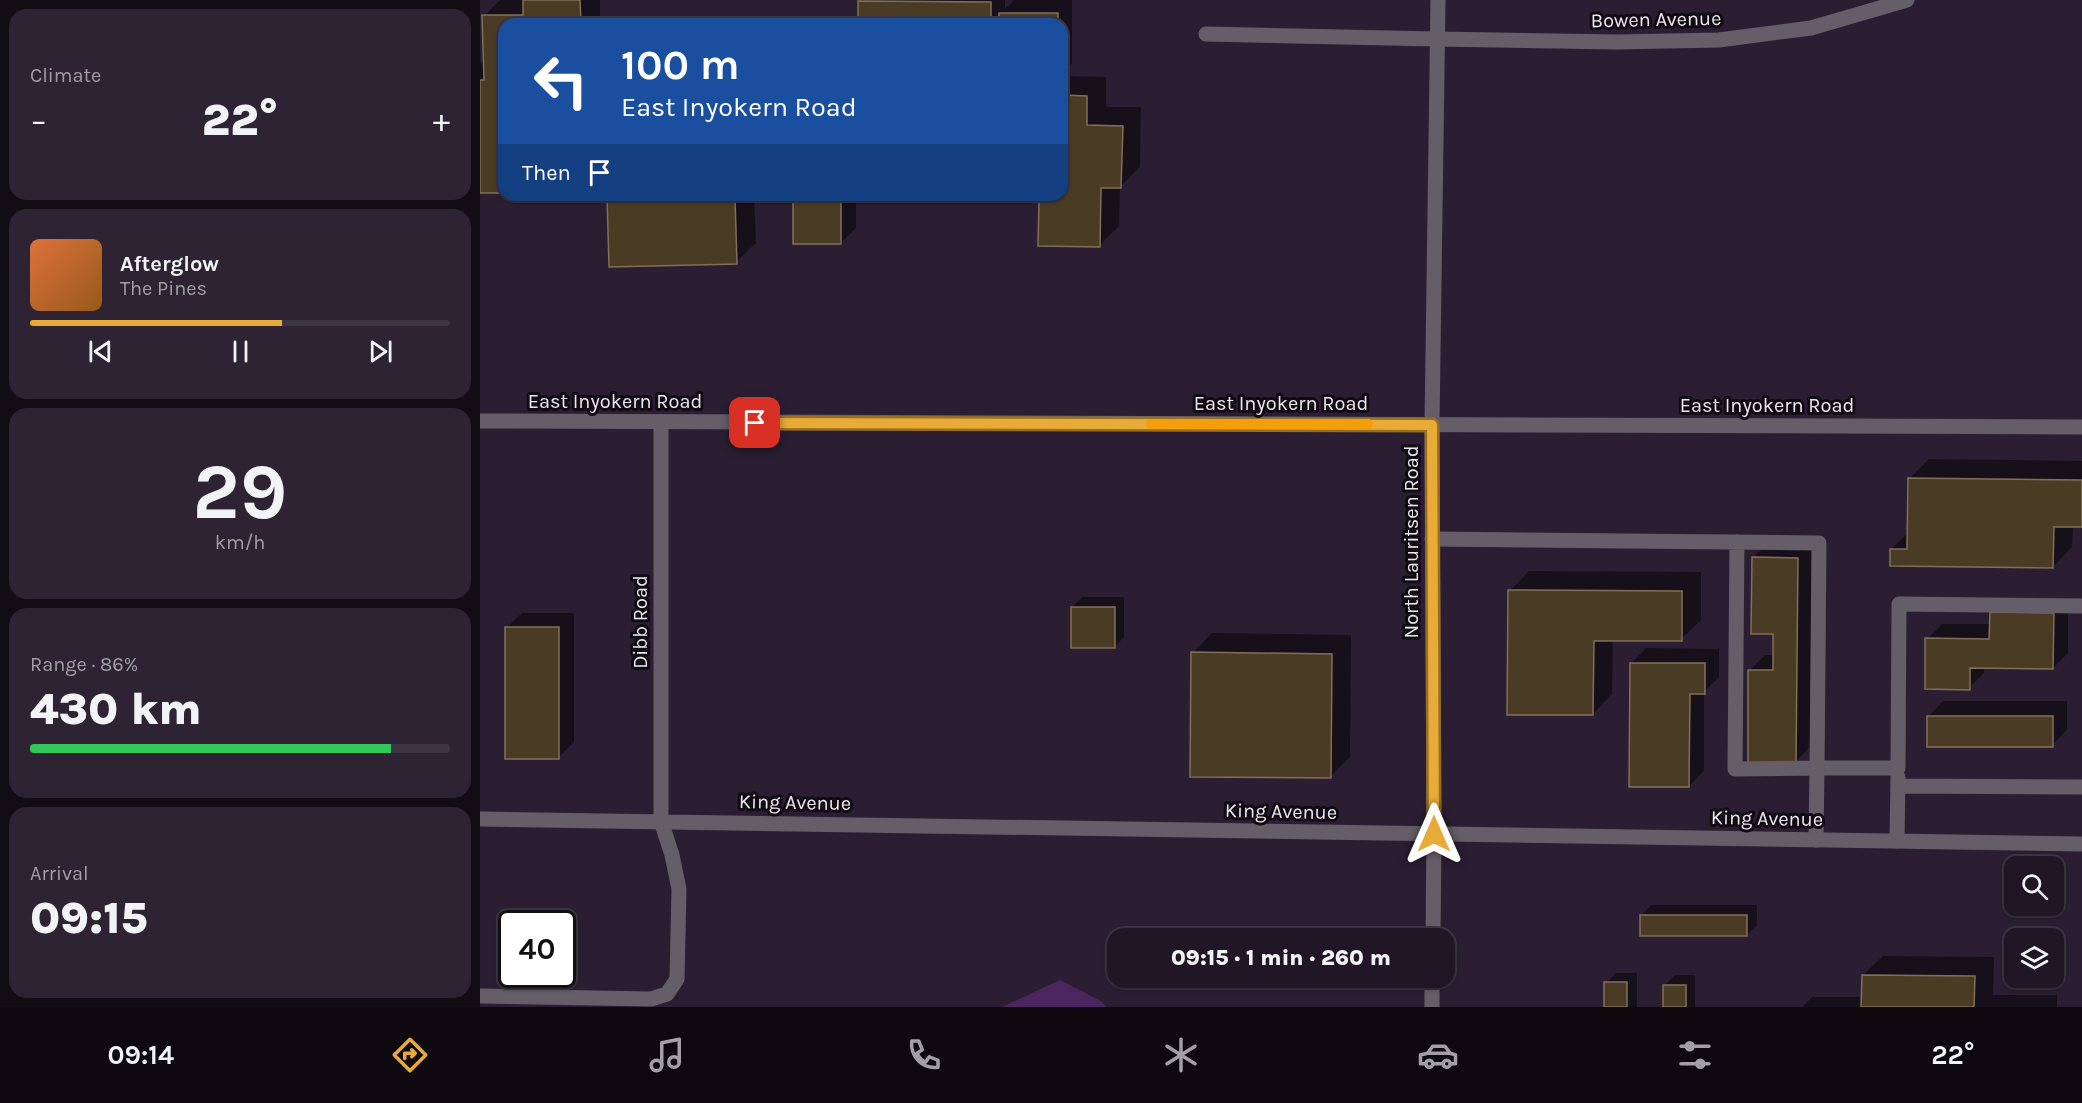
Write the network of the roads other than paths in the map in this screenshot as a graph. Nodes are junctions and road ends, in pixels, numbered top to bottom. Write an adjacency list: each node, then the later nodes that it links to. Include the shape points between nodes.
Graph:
1 (1438, 0): 4 (street, North Lauritsen Road)
2 (1907, 0): 4 (street, Bowen Avenue, via 1811,28 1719,40)
3 (1206, 34): 4 (street, Bowen Avenue)
4 (1437, 39): 7 (street, North Lauritsen Road)
5 (480, 421): 6 (street, East Inyokern Road)
6 (661, 422): 7 (street, East Inyokern Road); 17 (street, Dibb Road)
7 (1432, 425): 8 (street, East Inyokern Road); 9 (street, North Lauritsen Road)
8 (2082, 427)
9 (1432, 539): 10 (street); 18 (street, North Lauritsen Road)
10 (1737, 542): 12 (street, via 1819,543); 12 (street, via 1735,769)
11 (2082, 606): 13 (street, via 1899,604)
12 (1817, 768): 13 (street); 19 (street)
13 (1898, 768): 14 (street)
14 (1899, 786): 15 (street); 20 (street)
15 (2082, 788)
16 (480, 819): 17 (street, King Avenue)
17 (660, 821): 18 (street, King Avenue); 25 (street, Dibb Road, via 679,889 676,979 667,994 651,999)
18 (1434, 834): 19 (street, King Avenue); 22 (street, North Lauritsen Road)
19 (1816, 840): 20 (street, King Avenue)
20 (1897, 841): 21 (street, King Avenue)
21 (2082, 844)
22 (1433, 928)
23 (1432, 988): 26 (street)
24 (480, 996): 25 (street, Dibb Road)
25 (528, 1002)
26 (1432, 1007)

